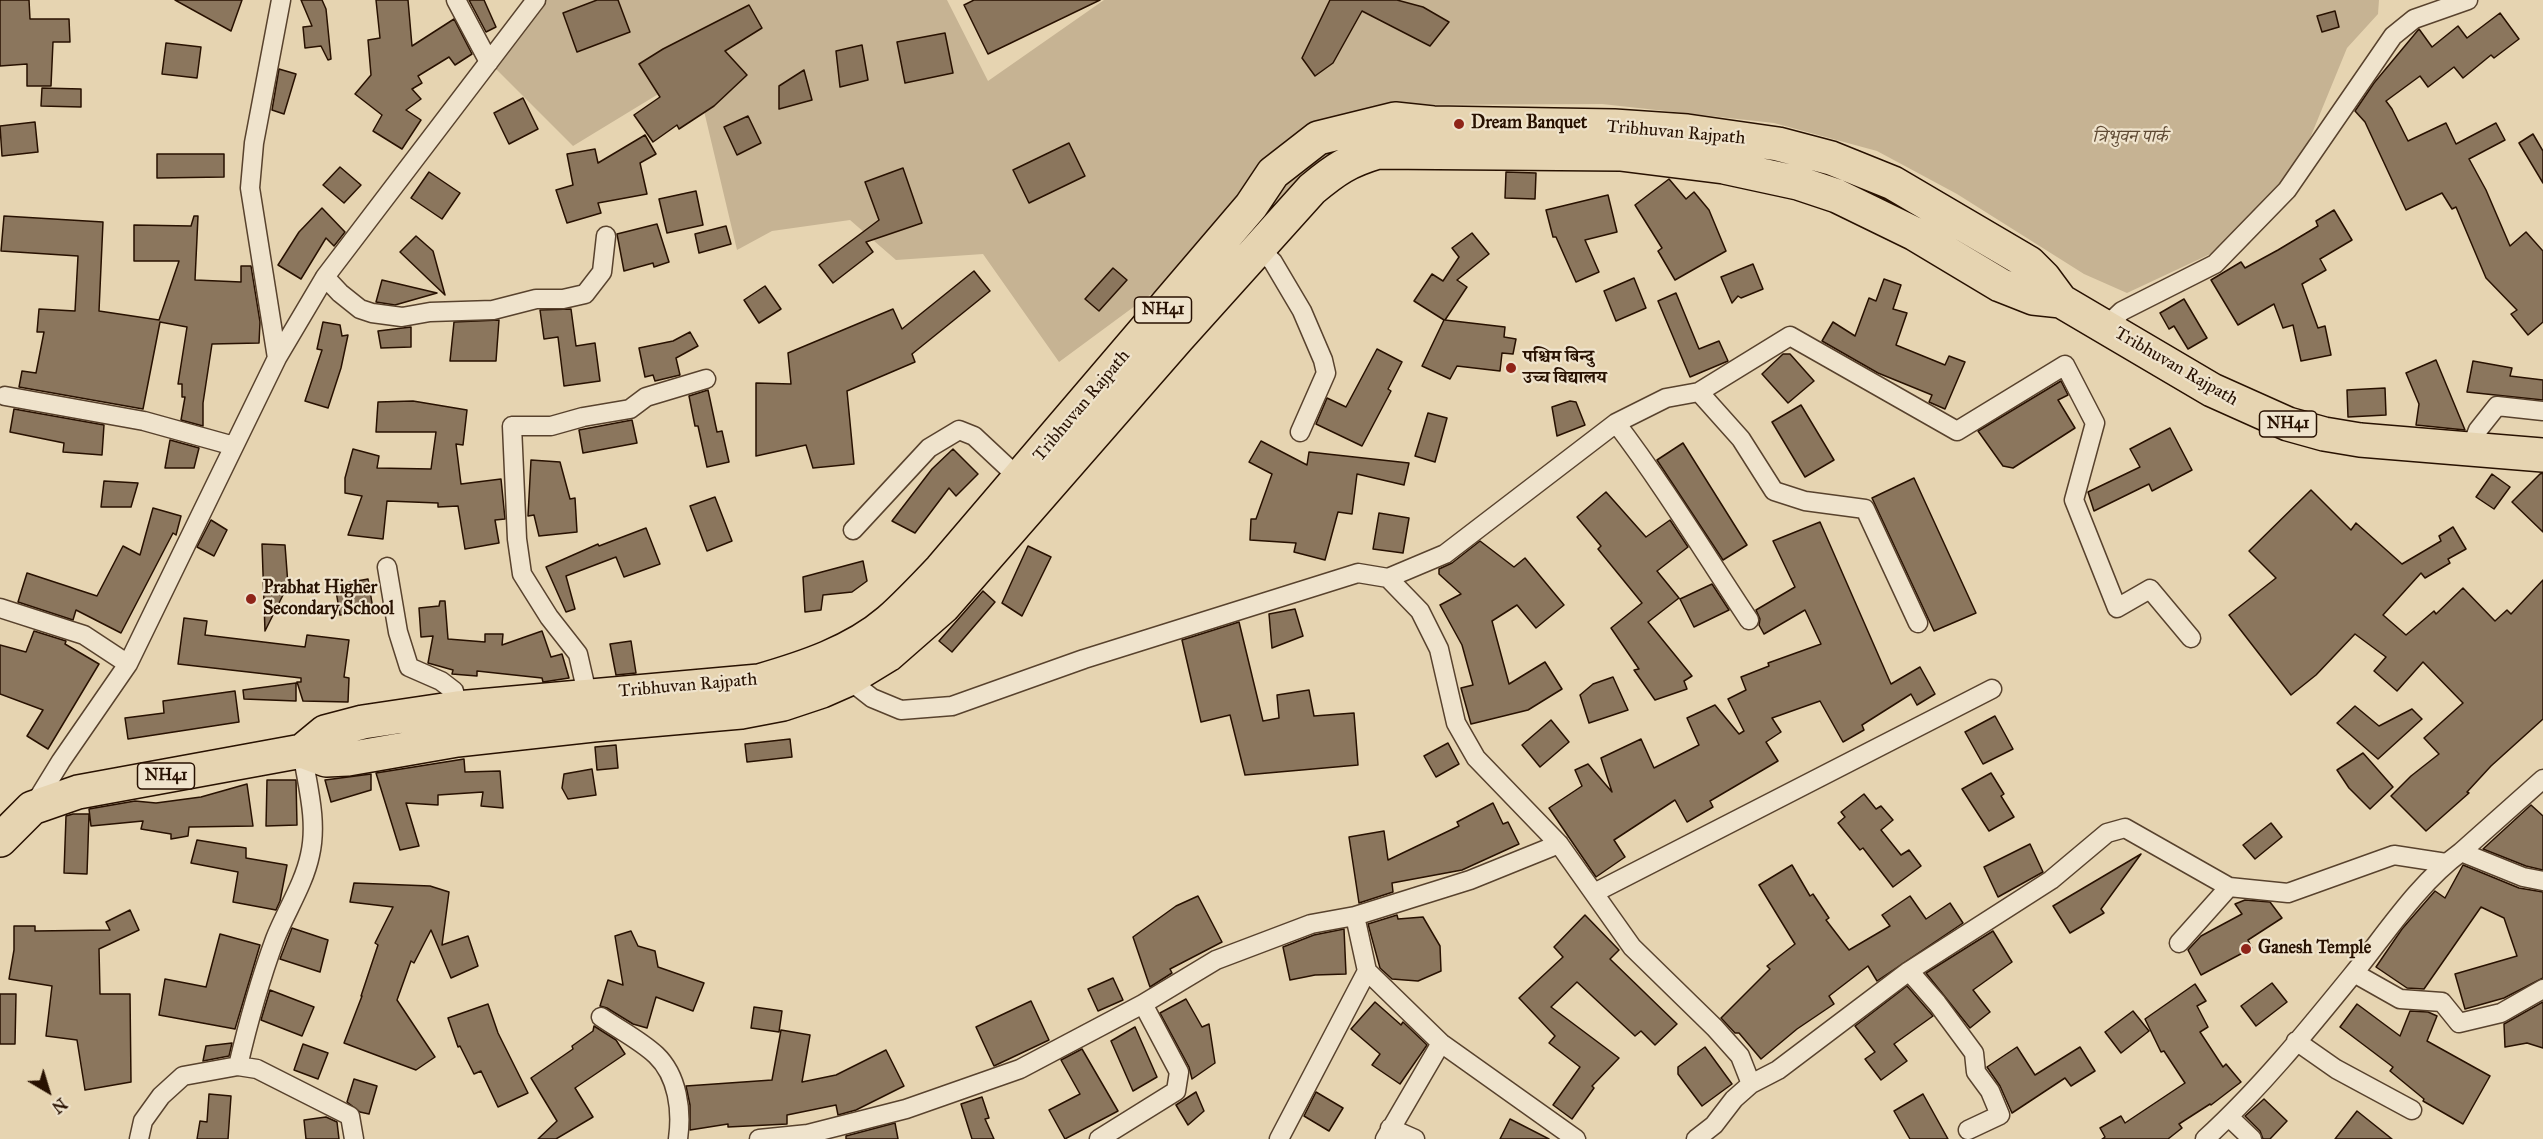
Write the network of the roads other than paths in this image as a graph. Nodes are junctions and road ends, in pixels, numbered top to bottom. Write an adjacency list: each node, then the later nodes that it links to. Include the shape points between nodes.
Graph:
1 (281, 0): 11 (street, via 254,143 250,188)
2 (456, 0): 5 (street)
3 (536, 0): 5 (street)
4 (2468, 0): 10 (street, via 2414,19 2393,36 2287,190 2216,264 2122,311)
5 (489, 62): 9 (street)
6 (1727, 152): 8 (highway, Tribhuvan Rajpath / NH41, via 1378,152 1338,167 1312,189); 10 (highway, Tribhuvan Rajpath / NH41, via 1778,144 1831,158 1893,183 2029,263 2061,301); 21 (highway, Tribhuvan Rajpath / NH41, via 1614,126 1395,119 1318,138 1273,173 1251,206)
7 (606, 236): 9 (street, via 602,272 585,294 493,310 402,317 372,313 360,309)
8 (1259, 248): 17 (street, via 1273,262 1302,311 1326,373); 30 (highway, Tribhuvan Rajpath / NH41, via 944,606 888,655)
9 (325, 277): 11 (street)
10 (2106, 327): 19 (highway, Tribhuvan Rajpath / NH41, via 2212,390 2288,424 2360,440)
11 (277, 358): 18 (street)
12 (706, 379): 33 (street, via 646,397 630,409 551,426 512,426 522,574 578,654)
13 (1699, 392): 16 (street, via 1666,398); 27 (street, via 1741,439 1774,491 1804,501 1865,509); 28 (street, via 1790,336 1957,430 2065,365 2095,423 2074,500 2117,608 2150,590)
14 (5, 396): 18 (street, via 144,421)
15 (2543, 411): 19 (street, via 2497,406 2478,430)
16 (1616, 423): 24 (street, via 1445,554); 26 (street, via 1657,476)
17 (1300, 432)
18 (234, 447): 29 (street)
19 (2470, 450): 20 (highway, Tribhuvan Rajpath / NH41)
20 (2543, 455)
21 (1020, 478): 22 (street, via 974,436 959,430 929,448); 30 (highway, Tribhuvan Rajpath / NH41, via 941,569 895,616 864,638)
22 (853, 530)
23 (387, 567): 32 (street, via 398,632 409,668 454,691)
24 (1388, 578): 30 (street, via 1358,573 1083,659 952,706 901,710 872,698); 38 (street, via 1420,611 1439,649 1456,723 1476,758)
25 (0, 608): 29 (street, via 84,635)
26 (1749, 620)
27 (1918, 623)
28 (2191, 638)
29 (128, 664): 36 (street)
30 (839, 668): 33 (highway, Tribhuvan Rajpath / NH41, via 796,670 759,681)
31 (1992, 689): 43 (street)
32 (457, 708): 33 (highway, Tribhuvan Rajpath / NH41); 34 (highway, Tribhuvan Rajpath / NH41, via 345,726 325,732)
33 (590, 710): 34 (highway, Tribhuvan Rajpath / NH41, via 457,740 348,759 326,759)
34 (302, 751): 36 (highway, Tribhuvan Rajpath / NH41, via 78,792); 54 (street, via 313,826 311,854 276,937)
35 (2543, 779): 39 (street)
36 (32, 808): 37 (highway, Tribhuvan Rajpath / NH41)
37 (0, 840)
38 (1559, 844): 43 (street); 44 (street, via 1470,880)
39 (2461, 852): 40 (street); 41 (street)
40 (2446, 863): 42 (street, via 2394,855 2288,893); 48 (street)
41 (2543, 881)
42 (2229, 886): 45 (street); 47 (street, via 2125,828 2107,833 2019,903)
43 (1594, 893): 55 (street, via 1632,947 1740,1056)
44 (1355, 916): 46 (street); 50 (street, via 1311,924 1216,960)
45 (2179, 943)
46 (1368, 971): 53 (street); 65 (street)
47 (1909, 971): 55 (street, via 1778,1070); 58 (street, via 1974,1053 1976,1072 2000,1114)
48 (2354, 973): 49 (street, via 2400,999 2442,1002 2459,1023 2501,1014); 52 (street)
49 (2543, 989)
50 (1143, 1004): 63 (street, via 1020,1069 906,1109 808,1134); 64 (street, via 1179,1072 1176,1091)
51 (601, 1017): 62 (street, via 656,1055 667,1069 680,1109)
52 (2296, 1041): 56 (street, via 2336,1069); 57 (street)
53 (1441, 1042): 59 (street); 67 (street)
54 (238, 1066): 60 (street, via 183,1077 161,1096 143,1121); 61 (street, via 257,1069 350,1116)
55 (1751, 1084): 68 (street)
56 (2412, 1110)
57 (2229, 1117): 69 (street); 70 (street)
58 (1968, 1130)
59 (1388, 1134): 66 (street)
60 (139, 1139)
61 (354, 1139)
62 (678, 1139)
63 (759, 1139)
64 (1099, 1139)
65 (1279, 1139)
66 (1415, 1139)
67 (1576, 1139)
68 (1696, 1139)
69 (2205, 1139)
70 (2252, 1139)

